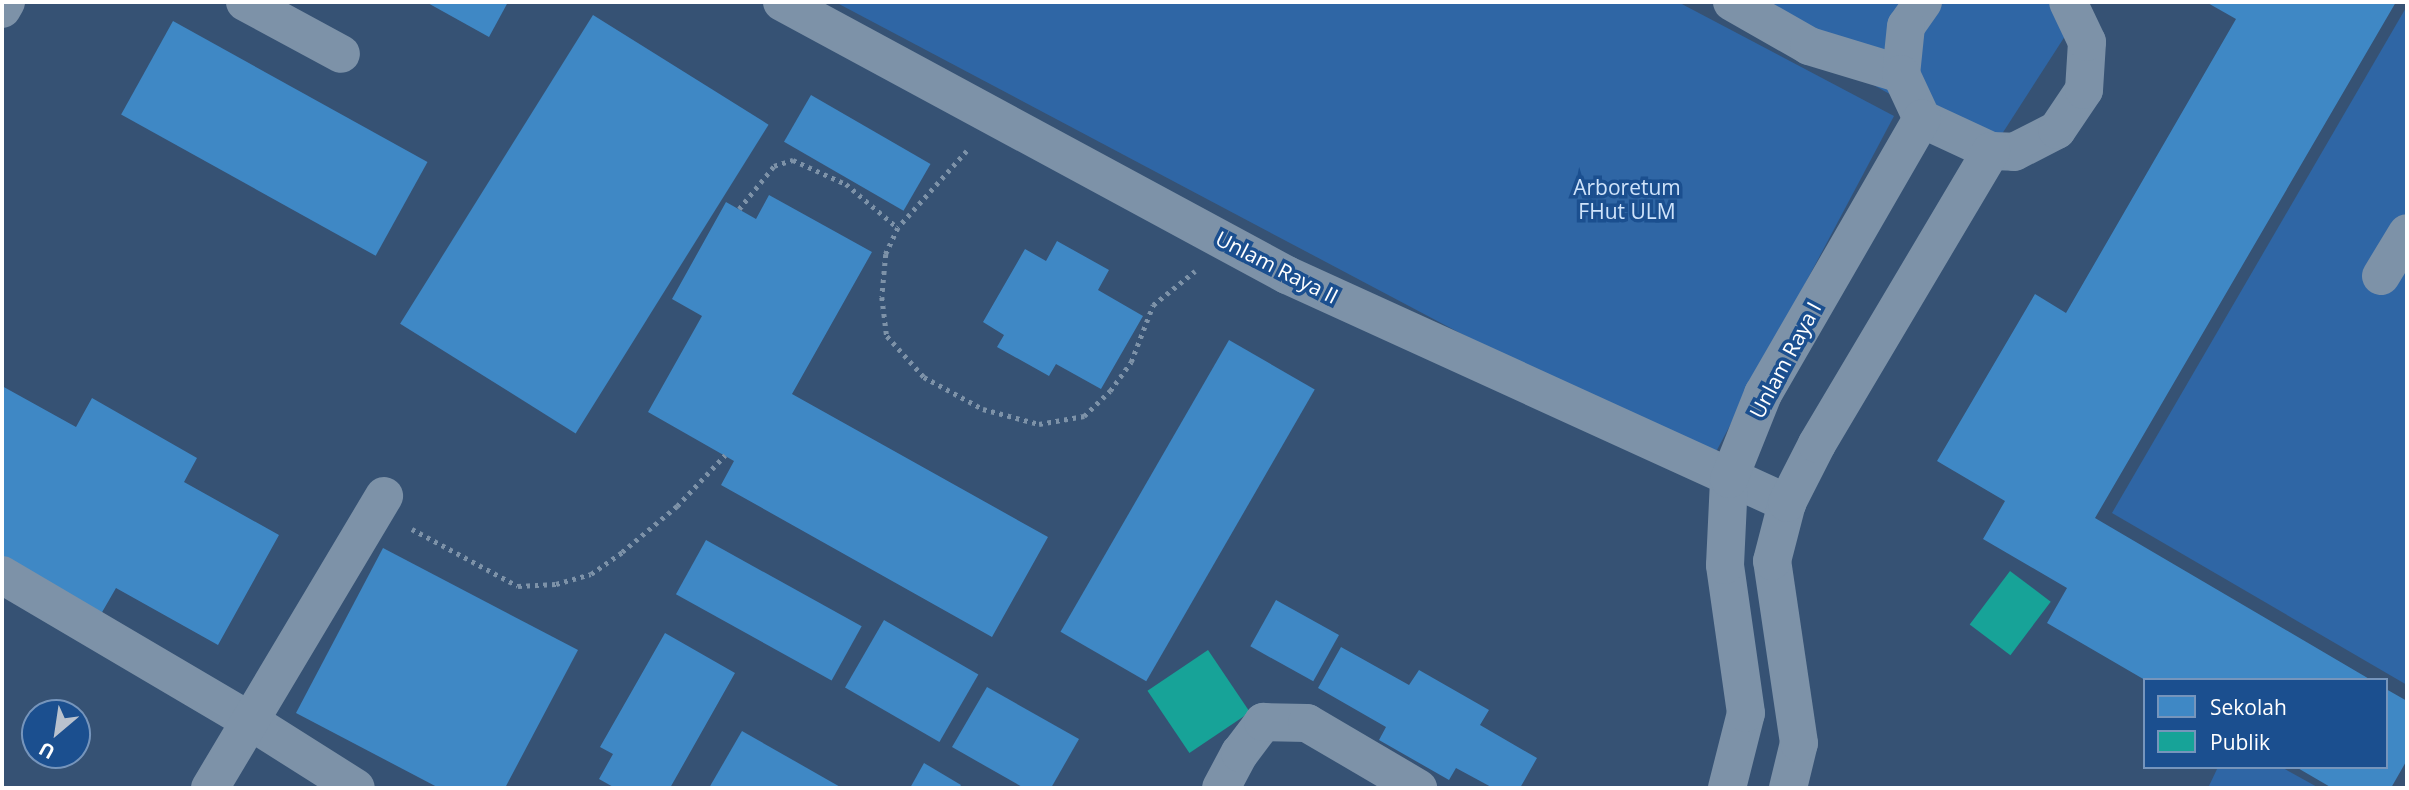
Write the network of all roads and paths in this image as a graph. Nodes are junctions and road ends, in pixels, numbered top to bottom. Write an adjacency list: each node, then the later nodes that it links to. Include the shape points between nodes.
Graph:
1 (6, 2): 7 (lane)
2 (245, 2): 8 (lane)
3 (782, 2): 10 (lane, Unlam Raya II)
4 (1732, 2): 9 (lane, via 1809,46)
5 (1923, 2): 9 (lane, via 1906,26)
6 (2068, 2): 12 (lane, via 2088,43 2084,90 2057,130 2014,152)
7 (2, 9)
8 (341, 54)
9 (1901, 75): 11 (lane)
10 (997, 118): 14 (path); 16 (lane, Unlam Raya II)
11 (1922, 119): 12 (lane); 19 (lane, Unlam Raya I, via 1763,394)
12 (1991, 151): 21 (lane, via 1816,444)
13 (739, 209): 14 (path, via 774,166 793,160 846,184)
14 (898, 228): 16 (path, via 887,254 883,286 887,336 924,377 983,409 1039,424 1084,416 1110,391 1130,362 1153,305 1180,281)
15 (2407, 233): 17 (lane)
16 (1235, 247): 19 (lane, Unlam Raya II)
17 (2381, 276)
18 (725, 455): 20 (path, via 677,506 622,552 592,574 556,584 518,586)
19 (1729, 480): 21 (lane, Unlam Raya II); 28 (lane, Unlam Raya I, via 1725,565 1746,713)
20 (381, 503): 23 (lane)
21 (1787, 503): 29 (lane, via 1772,561 1799,743)
22 (2, 575): 23 (lane)
23 (250, 721): 24 (lane); 25 (lane)
24 (210, 788)
25 (356, 788)
26 (1221, 788): 27 (lane, via 1263,722 1307,723)
27 (1418, 788)
28 (1727, 788)
29 (1788, 788)

